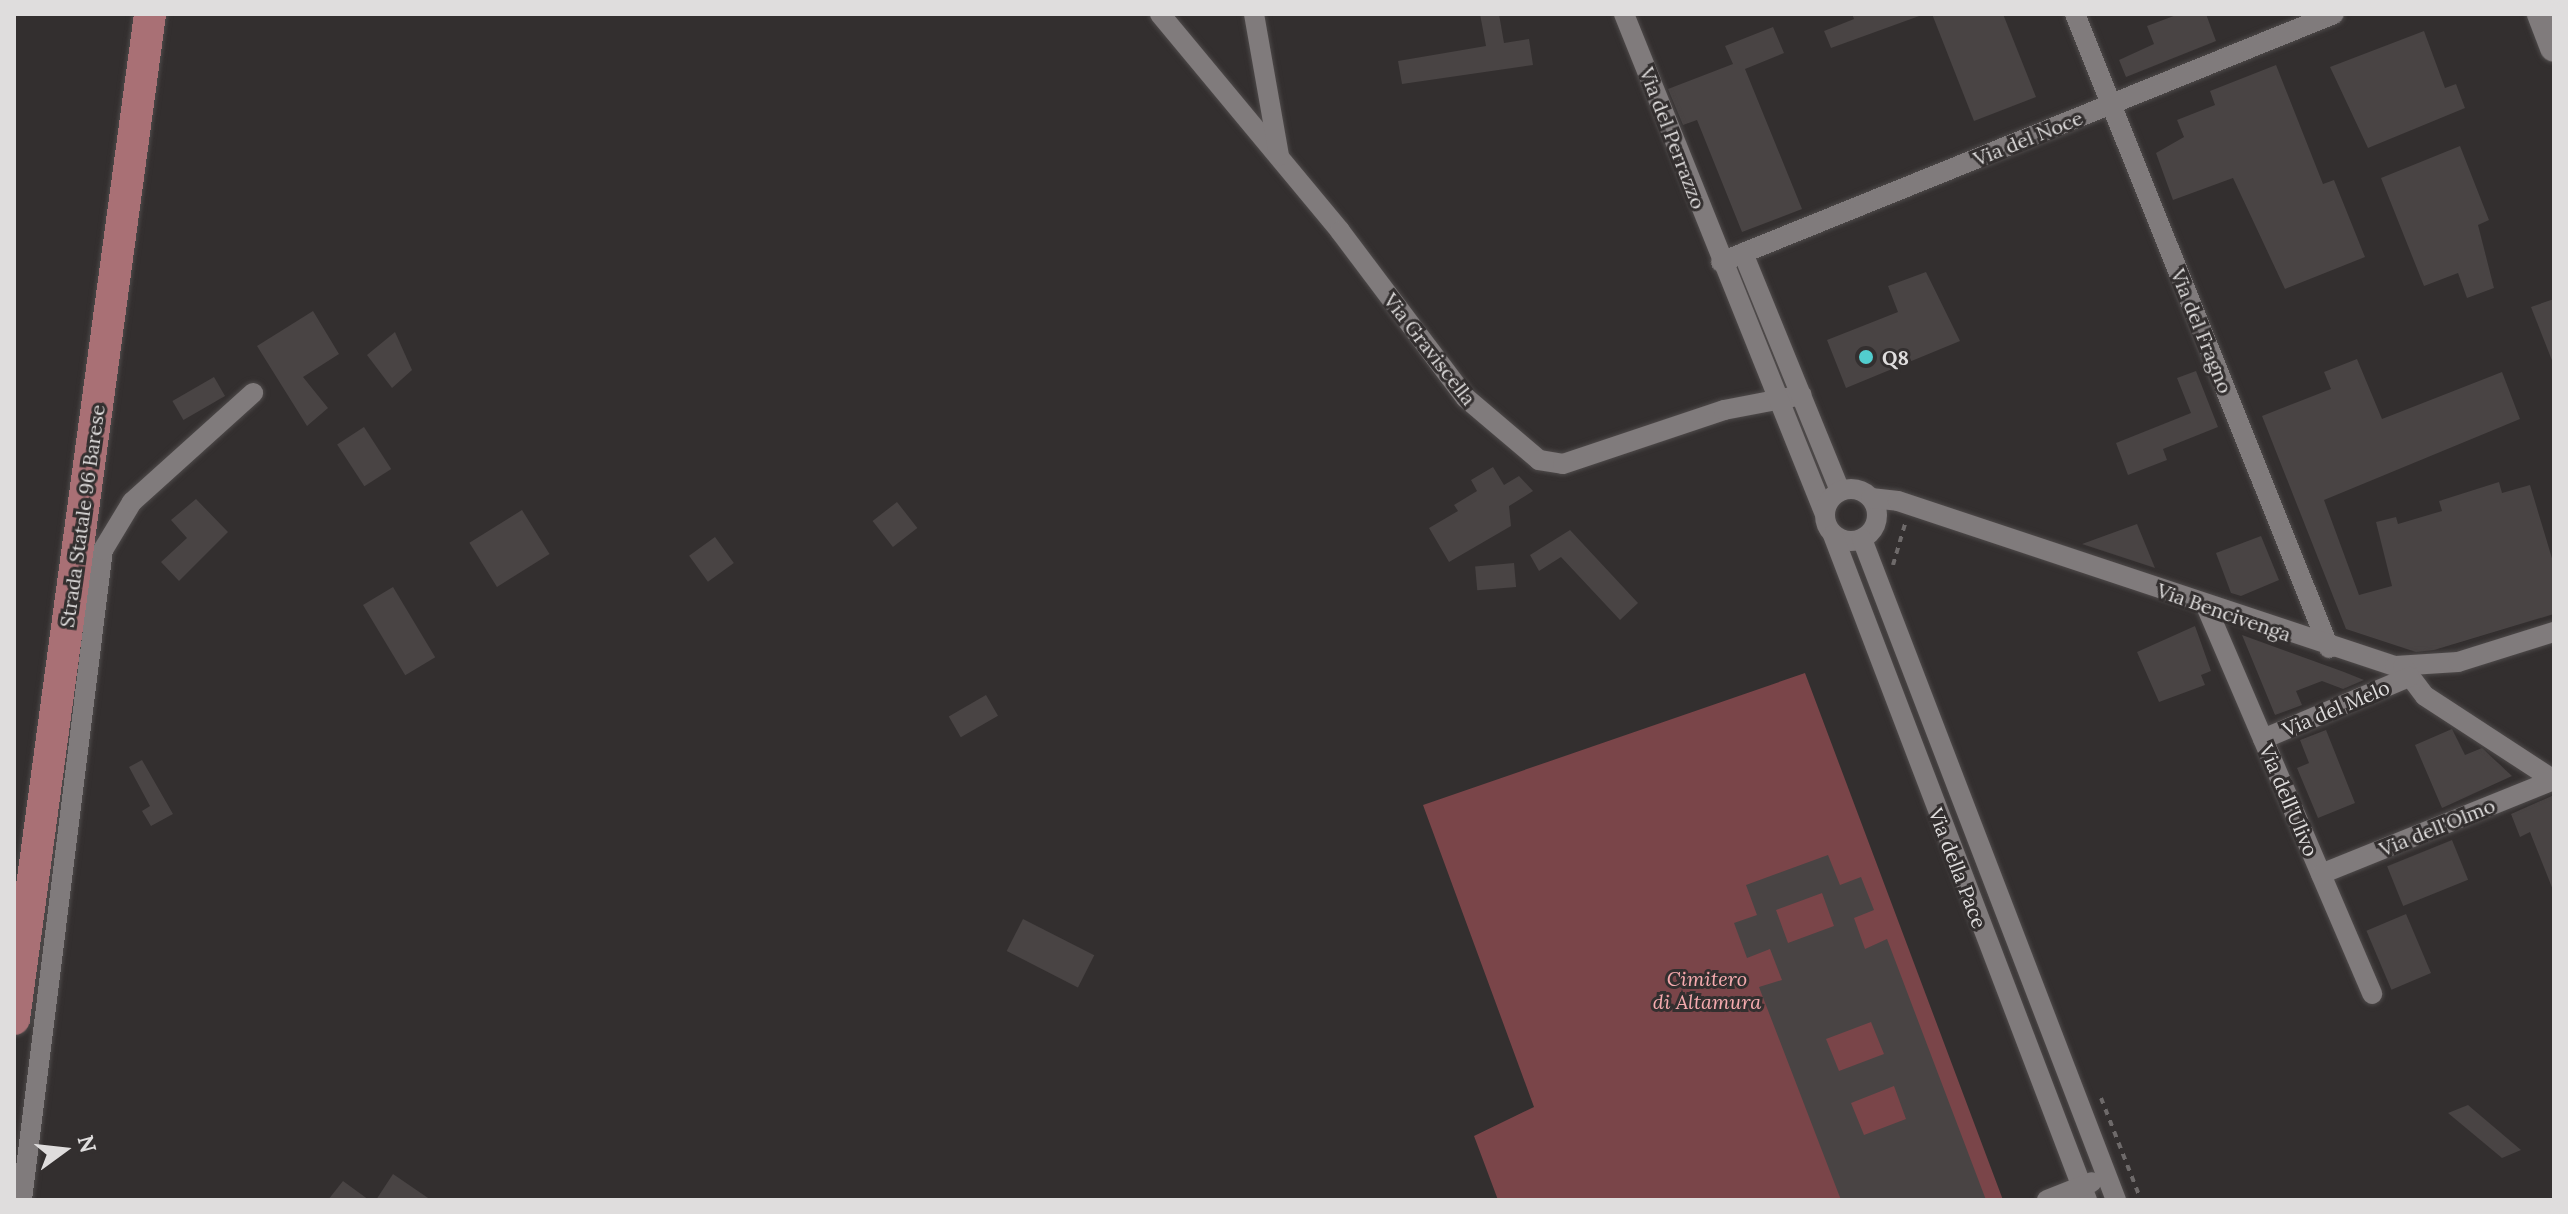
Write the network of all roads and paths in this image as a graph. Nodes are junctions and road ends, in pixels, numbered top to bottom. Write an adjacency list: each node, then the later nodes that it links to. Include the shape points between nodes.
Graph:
1 (150, 14): 29 (main road, Strada Statale 96 Barese)
2 (1160, 14): 10 (street, Via Graviscella)
3 (1254, 14): 10 (street)
4 (1624, 14): 12 (street, Via del Perrazzo)
5 (2075, 14): 9 (street, Via del Fragno)
6 (2334, 14): 9 (street, Via del Noce)
7 (2541, 14): 8 (main road)
8 (2554, 48)
9 (2111, 105): 11 (street, Via del Noce); 23 (street, Via del Fragno)
10 (1279, 157): 15 (street, Via Graviscella, via 1466,398 1539,460 1563,464 1724,410)
11 (1743, 253): 12 (street, Via del Noce); 14 (street)
12 (1721, 262): 15 (street)
13 (253, 393): 32 (street, via 132,502 103,550)
14 (1802, 395): 15 (street, Via Graviscella); 16 (street)
15 (1774, 399): 18 (street)
16 (1840, 491): 17 (street, via 1855,489); 18 (street)
17 (1874, 506): 20 (street); 21 (street, Via Bencivenga, via 1898,501)
18 (1824, 512): 19 (street)
19 (1833, 535): 20 (street); 31 (street, Via della Pace)
20 (1862, 539): 30 (street, Via della Pace)
21 (2206, 606): 23 (street, Via Bencivenga); 25 (street, Via dell'Ulivo)
22 (2554, 632): 24 (street, Via Bencivenga)
23 (2329, 648): 24 (street, Via Bencivenga)
24 (2406, 672): 25 (street, Via del Melo); 26 (street, via 2425,696)
25 (2263, 739): 27 (street, Via dell'Ulivo)
26 (2554, 780): 27 (street, Via dell'Olmo)
27 (2321, 874): 28 (street, Via dell'Ulivo)
28 (2372, 994)
29 (14, 1019)
30 (2107, 1176): 31 (street); 34 (street, Via della Pace)
31 (2084, 1193): 33 (street)
32 (22, 1200)
33 (2047, 1200)
34 (2116, 1200)

